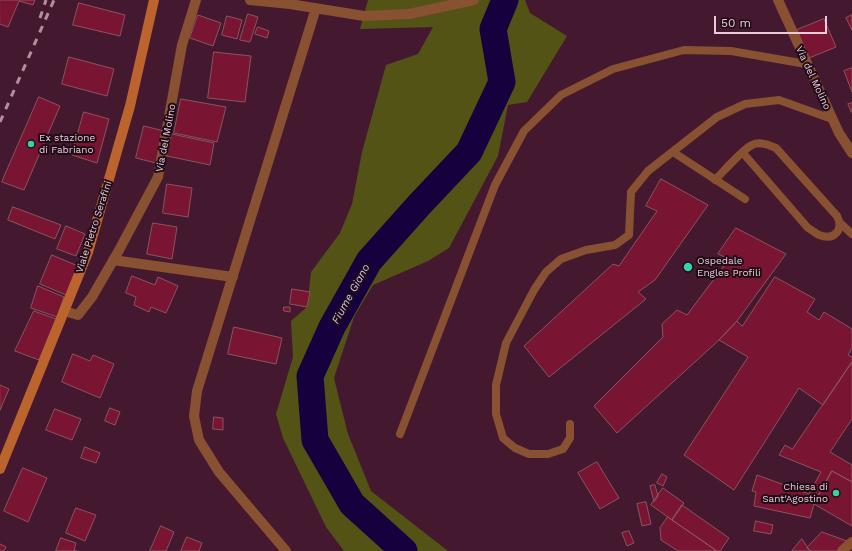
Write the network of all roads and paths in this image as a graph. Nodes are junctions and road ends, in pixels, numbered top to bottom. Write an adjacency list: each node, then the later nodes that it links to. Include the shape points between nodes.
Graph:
1 (154, 0): 18 (street, Viale Pietro Serafini, via 130,106 88,252)
2 (196, 0): 16 (street, Via del Molino, via 182,45 158,178)
3 (250, 0): 6 (street)
4 (778, 0): 7 (street, Via del Molino)
5 (472, 1): 6 (street, via 401,14 364,16)
6 (316, 8): 17 (street)
7 (806, 64): 8 (street, Via del Molino); 20 (lane, via 732,51 684,50 612,69 561,95 524,131 495,185)
8 (832, 119): 9 (lane, via 779,100 745,104 717,117); 11 (street, Via del Molino)
9 (673, 152): 12 (lane); 19 (lane, via 648,171 631,192 629,235 616,245 586,250 556,263 546,272 534,290 506,343 496,386 496,414 504,438 515,448 529,454 548,454 563,449 570,438)
10 (743, 153): 12 (lane); 14 (lane, via 752,145 764,143 776,148 837,216); 14 (lane, via 808,228 828,237 836,235)
11 (852, 153)
12 (715, 180): 13 (lane)
13 (745, 200)
14 (840, 223): 15 (lane)
15 (852, 234)
16 (113, 260): 17 (street); 18 (street, Via del Molino, via 92,297 78,315)
17 (233, 277): 23 (street, via 197,391 194,416 199,440 219,472)
18 (64, 311): 21 (street, Viale Pietro Serafini)
19 (570, 424)
20 (400, 434)
21 (0, 469)
22 (852, 542): 24 (street)
23 (286, 551)
24 (842, 551)

